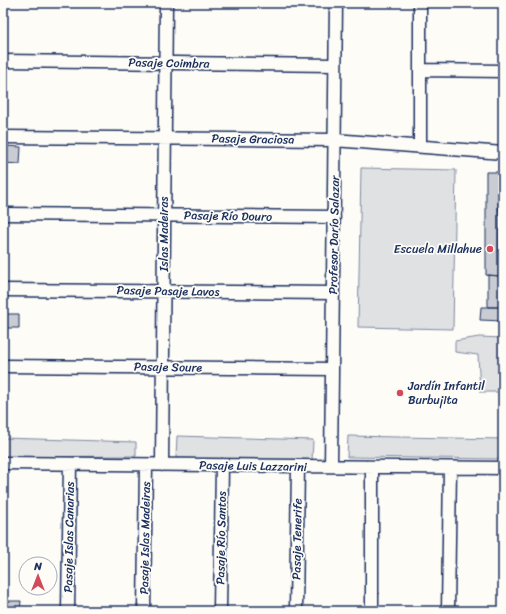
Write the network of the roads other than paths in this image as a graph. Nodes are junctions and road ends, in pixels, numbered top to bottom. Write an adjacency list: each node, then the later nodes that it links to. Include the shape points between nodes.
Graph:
1 (166, 3): 5 (street, Islas Madeiras)
2 (336, 3): 6 (street, Profesor Darío Salazar)
3 (420, 3): 7 (street)
4 (3, 61): 5 (street, Pasaje Coimbra)
5 (166, 63): 6 (street, Pasaje Coimbra); 10 (street, Islas Madeiras)
6 (335, 65): 11 (street, Profesor Darío Salazar)
7 (420, 70): 8 (street); 12 (street)
8 (503, 71)
9 (3, 137): 10 (street, Pasaje Graciosa)
10 (165, 138): 11 (street, Pasaje Graciosa); 15 (street, Islas Madeiras)
11 (334, 140): 12 (street, Pasaje Graciosa); 16 (street, Profesor Darío Salazar)
12 (420, 146): 13 (street, Pasaje Graciosa)
13 (503, 153)
14 (3, 214): 15 (street, Pasaje Río Douro)
15 (164, 216): 16 (street, Pasaje Río Douro); 18 (street, Islas Madeiras)
16 (334, 217): 19 (street, Profesor Darío Salazar)
17 (3, 290): 18 (street, Pasaje Pasaje Lavos)
18 (164, 291): 19 (street, Pasaje Pasaje Lavos); 21 (street, Islas Madeiras)
19 (333, 293): 22 (street, Profesor Darío Salazar)
20 (3, 366): 21 (street, Pasaje Soure)
21 (163, 367): 22 (street, Pasaje Soure); 26 (street, Islas Madeiras)
22 (332, 369): 29 (street, Profesor Darío Salazar)
23 (3, 463): 24 (street, Pasaje Luis Lazzarini)
24 (70, 464): 25 (street, Pasaje Luis Lazzarini); 33 (street, Pasaje Islas Canarias)
25 (146, 465): 26 (street, Pasaje Luis Lazzarini); 34 (street, Pasaje Islas Madeiras)
26 (162, 465): 27 (street, Pasaje Luis Lazzarini)
27 (222, 465): 28 (street, Pasaje Luis Lazzarini); 35 (street, Pasaje Río Santos)
28 (298, 466): 29 (street, Pasaje Luis Lazzarini); 36 (street, Pasaje Tenerife)
29 (332, 466): 30 (street, Pasaje Luis Lazzarini)
30 (372, 467): 31 (street, Pasaje Luis Lazzarini); 37 (street)
31 (450, 468): 32 (street, Pasaje Luis Lazzarini); 38 (street)
32 (503, 468)
33 (68, 611)
34 (144, 611)
35 (220, 611)
36 (296, 611)
37 (372, 611)
38 (448, 611)

